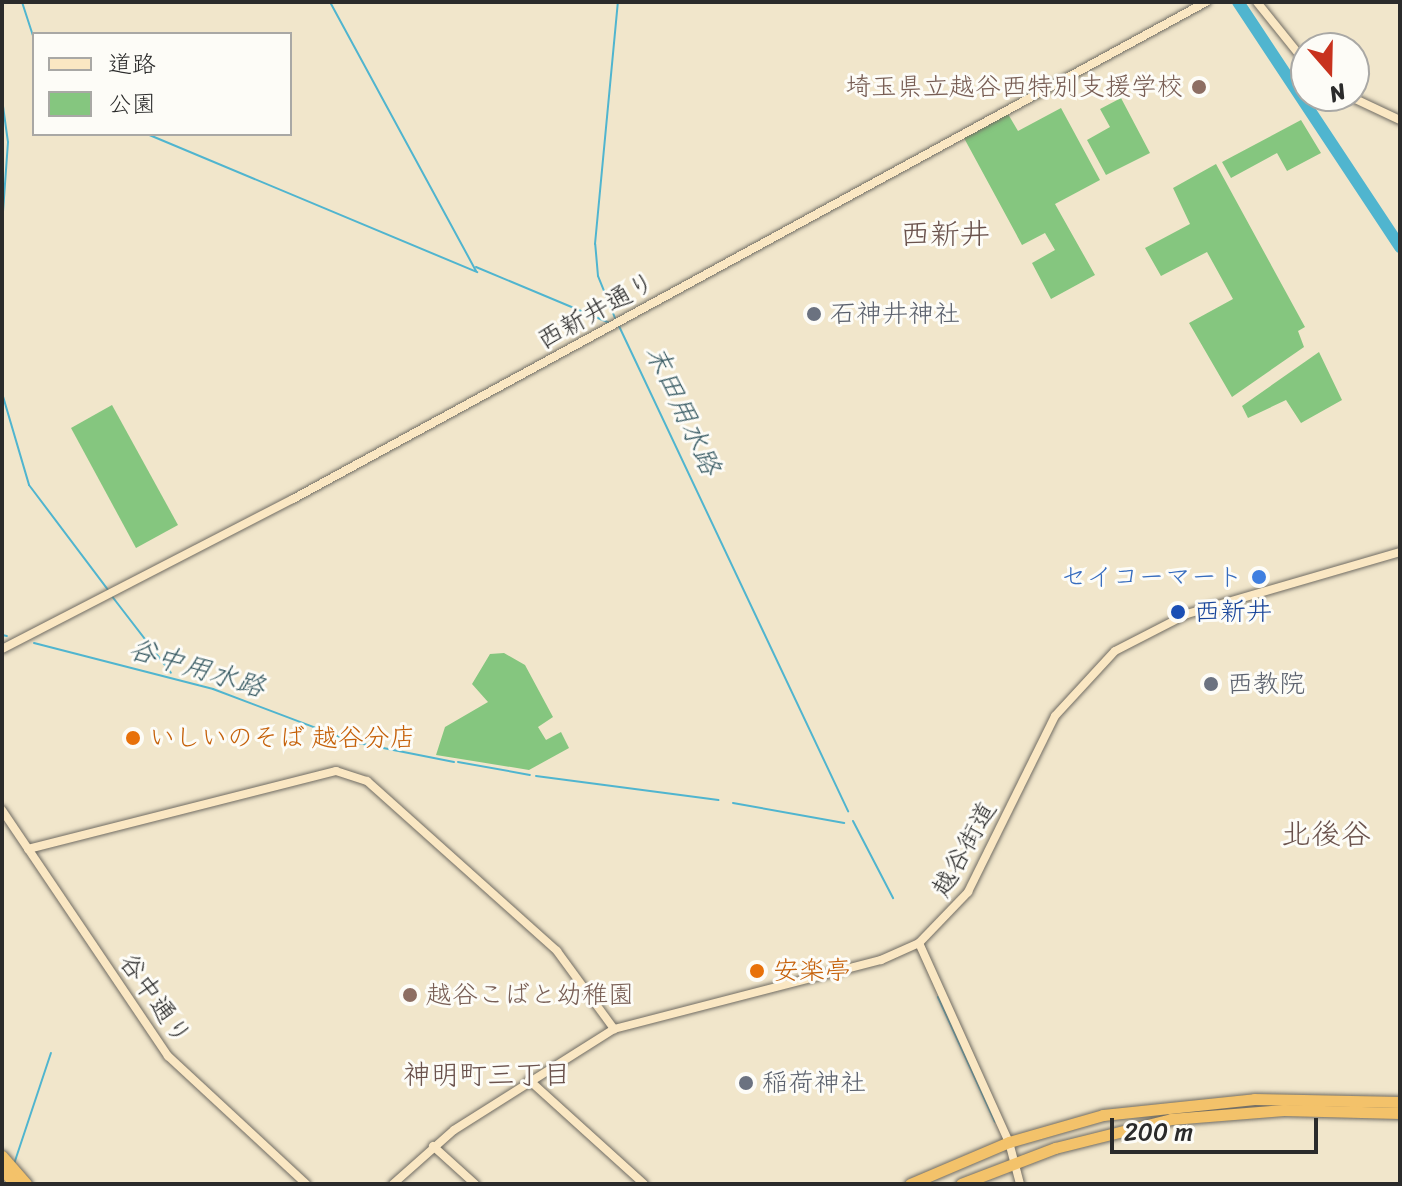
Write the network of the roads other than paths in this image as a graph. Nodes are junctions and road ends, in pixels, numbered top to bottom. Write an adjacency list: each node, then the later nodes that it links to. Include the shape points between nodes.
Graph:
1 (1206, 2): 7 (street, 西新井通り, via 293,499)
2 (1257, 2): 3 (street)
3 (1290, 43)
4 (1370, 106): 5 (street)
5 (1400, 120)
6 (1400, 552): 10 (street, 越谷街道, via 1187,614 1115,651 1061,708 968,892)
7 (2, 649)
8 (2, 810): 9 (street, 谷中通り)
9 (28, 849): 11 (street, via 336,771 367,781 557,951); 22 (street, 谷中通り, via 168,1056)
10 (919, 943): 11 (street, 越谷街道, via 881,960); 15 (street)
11 (614, 1029): 12 (street, 越谷街道)
12 (529, 1080): 16 (street, 越谷街道); 25 (street)
13 (1400, 1102): 15 (highway, via 1284,1098 1159,1106 1103,1115)
14 (1400, 1113): 18 (highway, via 1284,1110 1171,1119)
15 (1009, 1142): 18 (street); 26 (highway)
16 (433, 1146): 23 (street, 越谷街道); 24 (street)
17 (2, 1156): 21 (highway)
18 (1017, 1161): 27 (highway); 28 (street)
19 (2, 1169): 20 (highway)
20 (15, 1184)
21 (26, 1184)
22 (306, 1184)
23 (393, 1184)
24 (475, 1184)
25 (644, 1184)
26 (910, 1184)
27 (961, 1184)
28 (1020, 1184)

